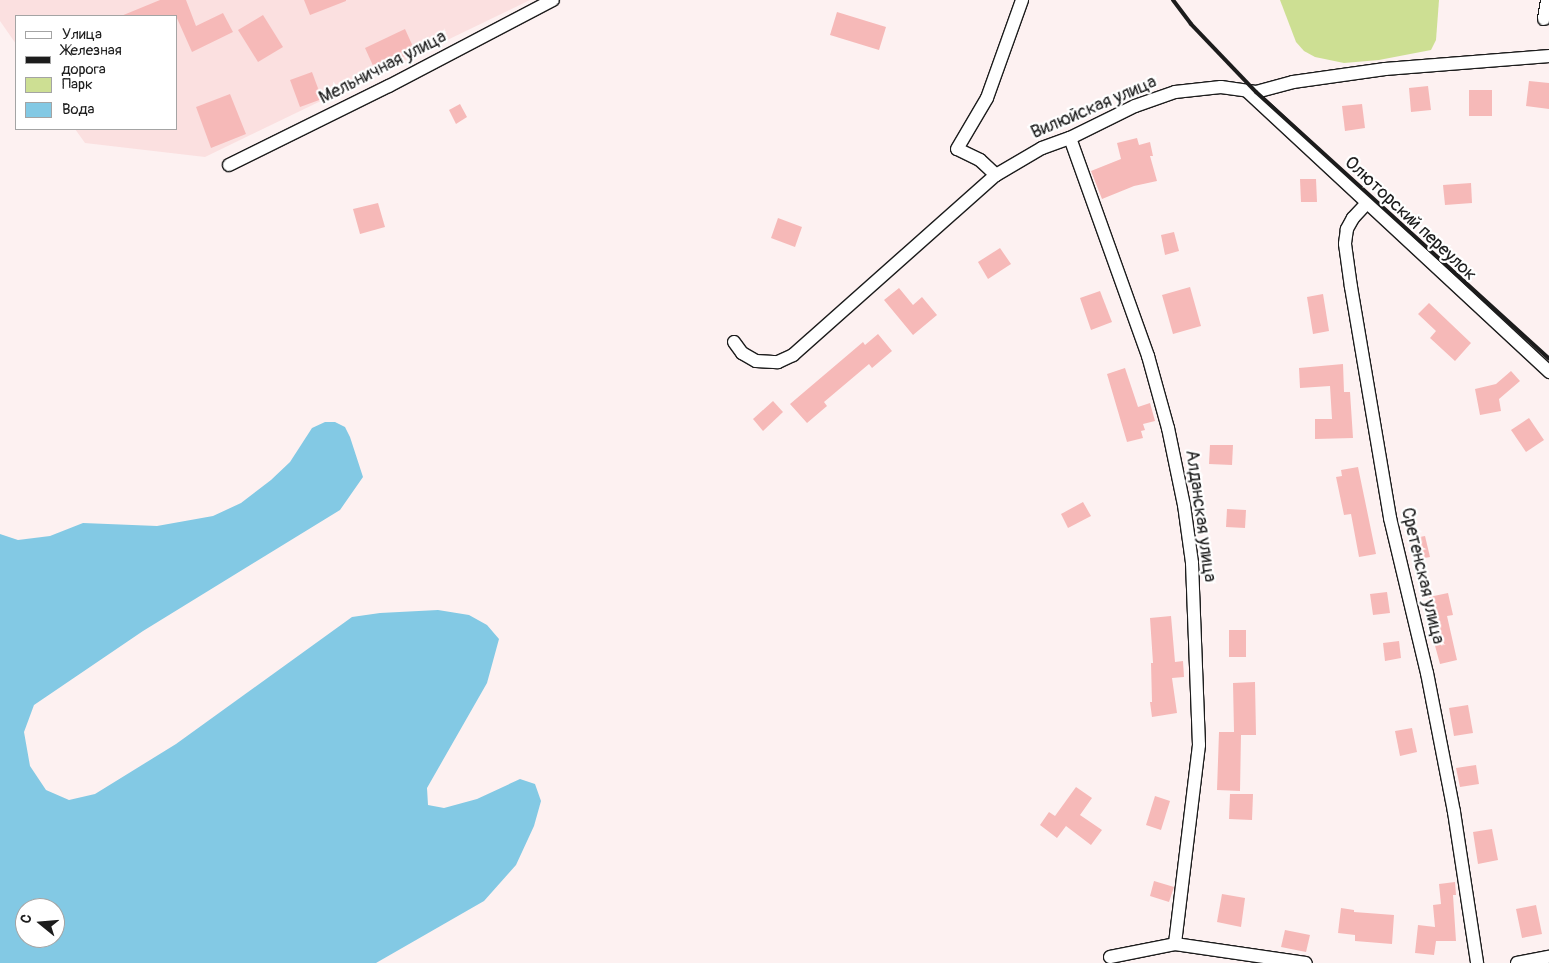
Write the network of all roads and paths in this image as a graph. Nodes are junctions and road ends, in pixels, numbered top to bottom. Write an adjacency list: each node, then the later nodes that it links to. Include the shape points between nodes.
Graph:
1 (553, 0): 8 (street, Мельничная улица)
2 (1022, 0): 9 (street, via 987,98 957,149 980,160)
3 (1548, 0): 4 (street)
4 (1544, 19)
5 (1549, 56): 6 (street, Вилюйская улица, via 1385,69)
6 (1247, 91): 7 (street, Вилюйская улица, via 1221,87 1175,92 1135,106); 10 (street, Олюторский переулок)
7 (1070, 138): 9 (street, Вилюйская улица, via 1042,148); 13 (street, Алданская улица, via 1148,356 1168,428 1192,563 1199,745)
8 (228, 165)
9 (996, 175): 11 (street, Вилюйская улица, via 793,355 778,362 756,360 742,353)
10 (1367, 203): 12 (street, Олюторский переулок); 17 (street, Сретенская улица, via 1353,218 1344,244 1390,518 1454,812)
11 (734, 342)
12 (1549, 372)
13 (1175, 944): 14 (street); 16 (street)
14 (1110, 957)
15 (1549, 957): 18 (street)
16 (1306, 963)
17 (1476, 963)
18 (1517, 963)

